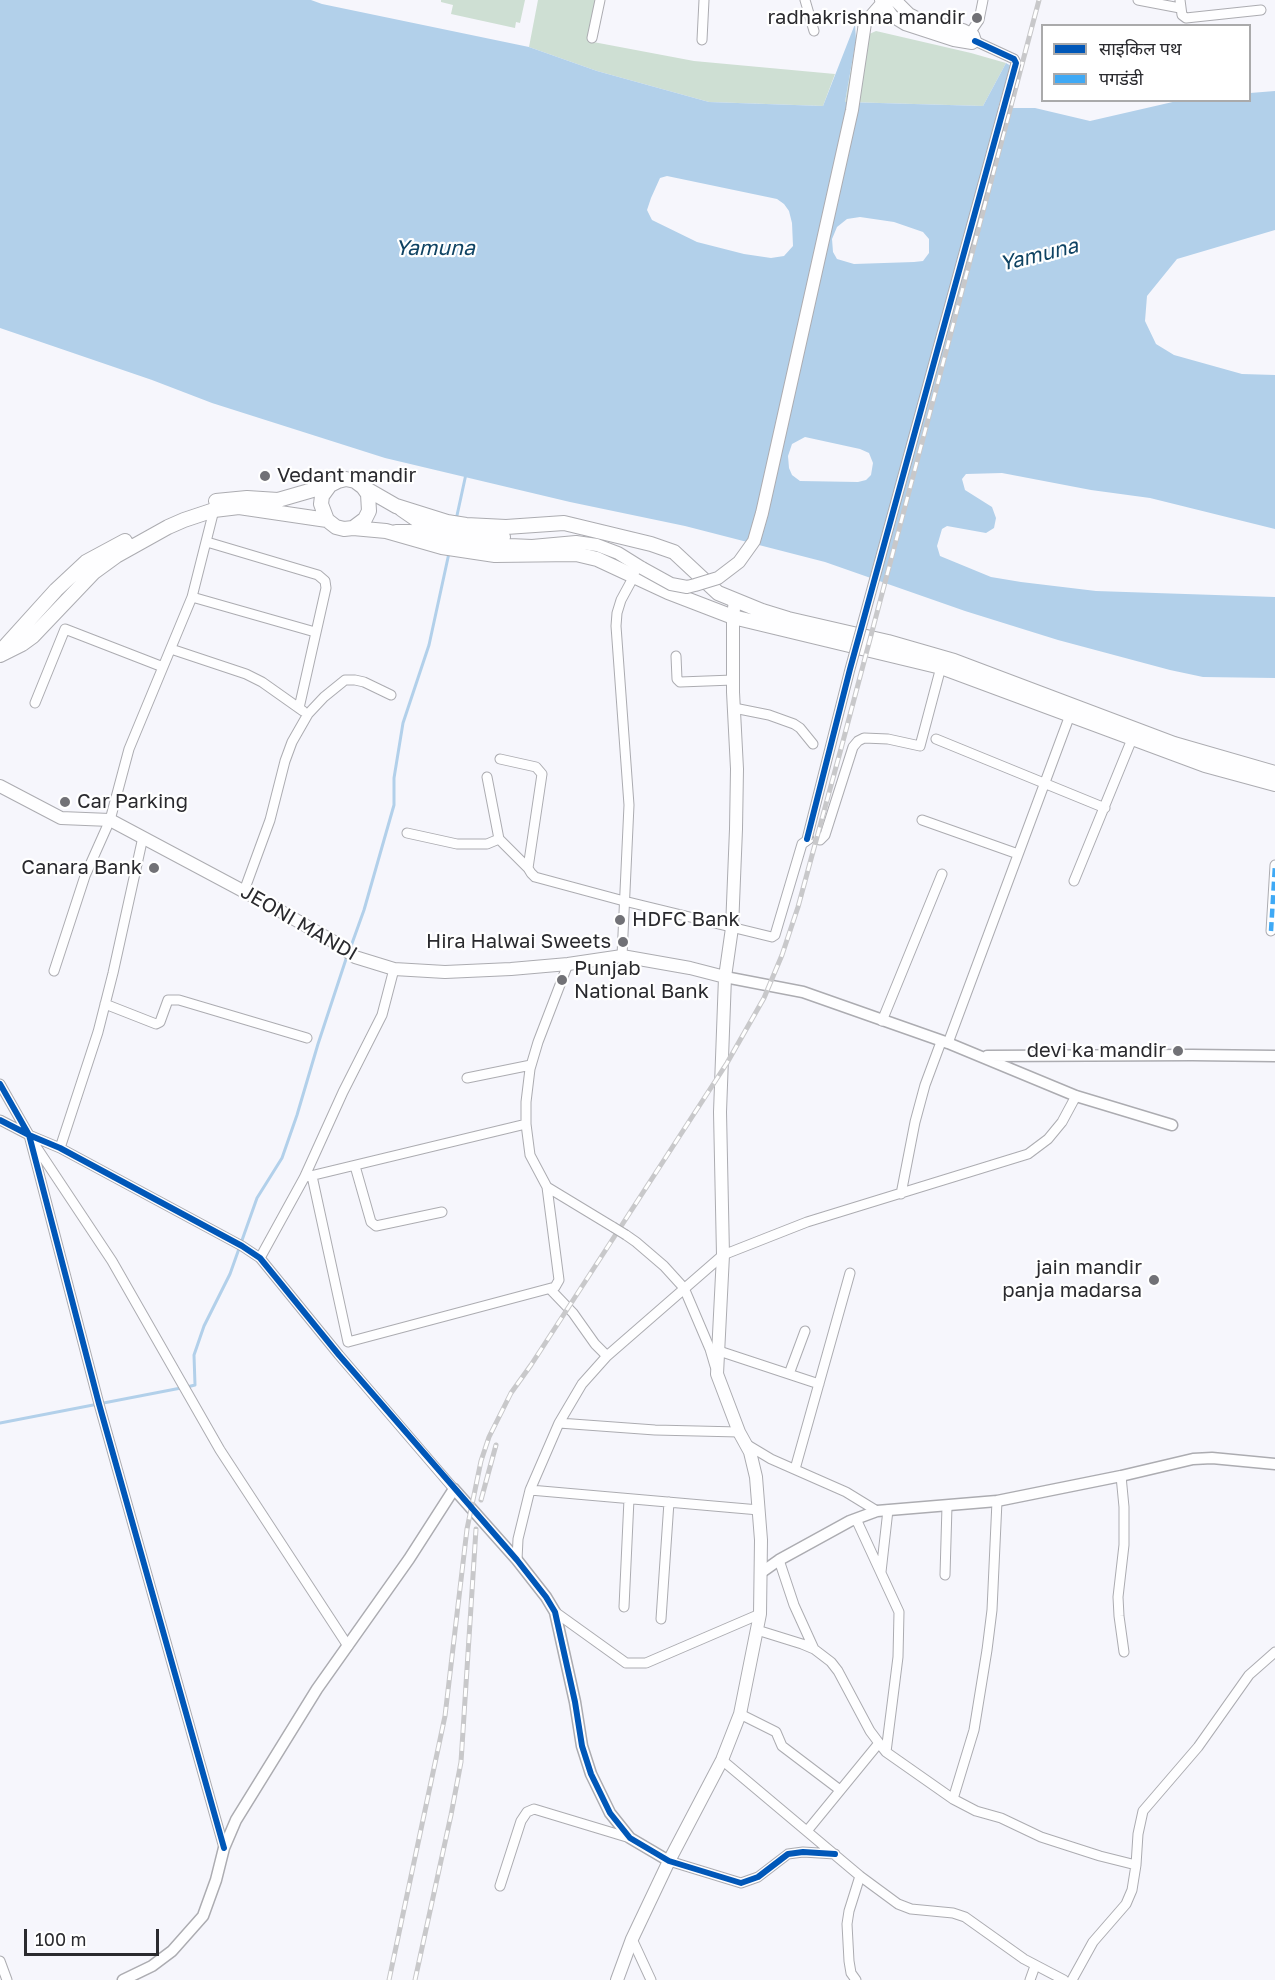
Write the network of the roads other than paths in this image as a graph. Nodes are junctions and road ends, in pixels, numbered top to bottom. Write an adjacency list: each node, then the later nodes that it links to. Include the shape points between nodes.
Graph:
1 (600, 0): 11 (street)
2 (704, 0): 12 (street)
3 (805, 0): 9 (street)
4 (983, 0): 10 (street)
5 (1138, 0): 7 (street)
6 (885, 1): 10 (main road, via 892,16 905,24); 21 (main road, bridge, via 866,23 852,110 754,541 739,562 717,578 695,585 671,584)
7 (1180, 4): 8 (street, via 1186,18)
8 (1261, 10)
9 (814, 31)
10 (972, 37): 63 (street, bridge, via 1016,63 808,839 802,844 775,934 766,937)
11 (592, 38)
12 (702, 40)
13 (330, 485): 14 (main road, via 346,479); 16 (main road, via 321,504); 29 (main road, via 278,500 213,501 152,526 86,562)
14 (363, 487): 17 (main road, via 368,494 369,511); 18 (main road)
15 (214, 510): 16 (main road, via 239,507); 20 (street); 25 (main road, via 168,527 116,556 94,572)
16 (327, 520): 17 (main road, via 336,527)
17 (353, 528): 18 (main road)
18 (444, 534): 19 (main road); 19 (main road)
19 (463, 538): 21 (main road, via 495,555 576,554); 21 (main road, via 597,545 618,553); 23 (main road, via 506,527 564,523 674,552 710,588)
20 (207, 542): 22 (street); 27 (street, via 322,577 326,588)
21 (638, 572): 24 (main road, via 669,592); 62 (street, via 621,600 616,627 629,805)
22 (192, 597): 27 (street); 28 (street)
23 (735, 600): 24 (main road); 44 (main road, via 788,619 954,661 1174,744)
24 (733, 616): 32 (main road); 33 (main road)
25 (49, 621): 26 (street); 29 (main road, via 22,644)
26 (65, 629): 31 (street); 35 (street)
27 (315, 632): 36 (street)
28 (171, 649): 31 (street); 36 (street, via 246,674)
29 (0, 654)
30 (676, 656): 33 (street, via 680,682)
31 (163, 667): 50 (street, via 129,748)
32 (941, 667): 39 (main road); 55 (street, via 920,746 888,739 858,741)
33 (733, 680): 37 (main road)
34 (391, 695): 38 (street, via 364,682 345,680)
35 (35, 703)
36 (298, 708): 38 (street)
37 (734, 708): 42 (street, via 794,724); 63 (main road, via 737,769)
38 (308, 714): 61 (street, via 291,742 270,820)
39 (1070, 715): 41 (main road); 46 (street)
40 (936, 739): 46 (street)
41 (1132, 740): 47 (main road); 49 (street)
42 (813, 744)
43 (500, 759): 58 (street, via 536,767 542,774)
44 (1275, 773)
45 (487, 777): 54 (street)
46 (1045, 783): 49 (street); 56 (street)
47 (1275, 784)
48 (0, 786): 50 (main road, JEONI MANDI, via 61,818)
49 (1105, 808): 60 (street)
50 (110, 820): 53 (main road, JEONI MANDI); 68 (street, via 85,876)
51 (922, 820): 56 (street)
52 (407, 833): 54 (street, via 457,844 487,844)
53 (143, 837): 61 (main road, JEONI MANDI); 70 (street)
54 (499, 838): 58 (street)
55 (820, 840)
56 (1018, 854): 73 (street)
57 (1275, 865): 64 (street)
58 (528, 868): 62 (street, via 535,878)
59 (942, 874): 71 (street)
60 (1074, 881)
61 (244, 891): 67 (main road, JEONI MANDI, via 356,957)
62 (624, 901): 63 (street); 65 (street)
63 (732, 928): 69 (main road)
64 (1271, 931)
65 (622, 956): 66 (main road, JEONI MANDI); 69 (main road, JEONI MANDI)
66 (568, 964): 67 (main road, JEONI MANDI, via 445,972); 76 (street)
67 (394, 969): 86 (street, via 382,1015)
68 (54, 971)
69 (725, 977): 71 (street, via 803,992); 90 (main road, via 720,1112)
70 (105, 1004): 72 (street, via 156,1024 168,1000 179,1000); 84 (street)
71 (882, 1021): 73 (street)
72 (307, 1038)
73 (945, 1042): 74 (street); 88 (street, via 918,1113)
74 (981, 1056): 75 (street); 79 (street)
75 (1275, 1056)
76 (531, 1065): 77 (street); 81 (street)
77 (467, 1078)
78 (0, 1084): 83 (street)
79 (1076, 1096): 82 (street); 88 (street, via 1062,1122 1028,1154)
80 (0, 1120): 83 (street)
81 (526, 1124): 85 (street); 87 (street, via 530,1155)
82 (1172, 1125)
83 (29, 1135): 84 (street); 127 (street, via 112,1261 220,1450); 139 (street, via 99,1404)
84 (60, 1148): 91 (street)
85 (355, 1166): 86 (street); 89 (street, via 371,1222 376,1226)
86 (308, 1177): 91 (street); 96 (street)
87 (547, 1187): 93 (street, bridge, via 636,1242); 94 (street, via 559,1280)
88 (901, 1194): 90 (street, via 807,1222)
89 (442, 1212)
90 (723, 1255): 93 (street); 97 (main road)
91 (260, 1258): 98 (street)
92 (850, 1273): 102 (street)
93 (684, 1288): 99 (street); 100 (street)
94 (550, 1289): 96 (street); 99 (street)
95 (804, 1331): 101 (street)
96 (348, 1342): 98 (street)
97 (718, 1351): 100 (main road); 101 (street)
98 (339, 1355): 108 (street)
99 (607, 1356): 103 (street, via 582,1384)
100 (717, 1374): 104 (main road)
101 (789, 1374): 102 (street)
102 (819, 1384): 106 (street)
103 (559, 1423): 104 (street); 109 (street)
104 (741, 1437): 106 (street, via 771,1459); 114 (main road, via 750,1452)
105 (1275, 1464): 107 (street, via 1192,1459)
106 (795, 1470): 115 (street)
107 (1121, 1476): 111 (street); 129 (street, via 1124,1545 1118,1597)
108 (454, 1489): 117 (street); 127 (street)
109 (530, 1490): 110 (street); 117 (street)
110 (629, 1499): 112 (street); 122 (street)
111 (997, 1501): 113 (street); 136 (street, via 987,1650 974,1730)
112 (669, 1502): 114 (street); 125 (street)
113 (947, 1506): 115 (street); 121 (street)
114 (759, 1510): 119 (main road)
115 (882, 1511): 116 (street); 120 (street)
116 (856, 1519): 118 (street); 120 (street)
117 (517, 1560): 123 (street)
118 (779, 1560): 119 (street); 128 (street)
119 (762, 1572): 124 (main road)
120 (881, 1572): 133 (street, via 897,1603 900,1626)
121 (945, 1575)
122 (624, 1608)
123 (555, 1612): 124 (street, via 626,1664 646,1662); 138 (street, via 591,1774 610,1813)
124 (760, 1614): 126 (main road)
125 (661, 1619)
126 (757, 1629): 128 (street); 131 (main road)
127 (348, 1646): 139 (street, via 262,1775)
128 (814, 1649): 132 (street, via 838,1671)
129 (1124, 1652)
130 (1275, 1652): 142 (street, via 1249,1675 1198,1747 1143,1811)
131 (740, 1714): 134 (main road); 135 (street, via 776,1732 782,1746)
132 (879, 1743): 133 (street); 135 (street)
133 (886, 1752): 136 (street)
134 (722, 1760): 137 (street); 141 (main road)
135 (840, 1790): 137 (street)
136 (953, 1799): 142 (street, via 1041,1837)
137 (807, 1831): 140 (street)
138 (630, 1838): 141 (street); 144 (street, via 534,1809 521,1821)
139 (224, 1848): 149 (street, via 203,1916 172,1951)
140 (835, 1854): 141 (street, via 788,1854 758,1877 741,1883); 143 (street)
141 (669, 1862): 145 (main road)
142 (1136, 1864): 155 (street, via 1126,1904 1093,1942)
143 (860, 1876): 147 (street, via 905,1907 965,1917); 152 (street, via 847,1924 849,1961)
144 (500, 1886)
145 (632, 1939): 150 (main road); 151 (street)
146 (0, 1961): 148 (street)
147 (1035, 1966): 153 (street); 154 (street)
148 (7, 1980)
149 (123, 1980)
150 (617, 1980)
151 (651, 1980)
152 (856, 1980)
153 (1030, 1980)
154 (1064, 1980)
155 (1072, 1980)

